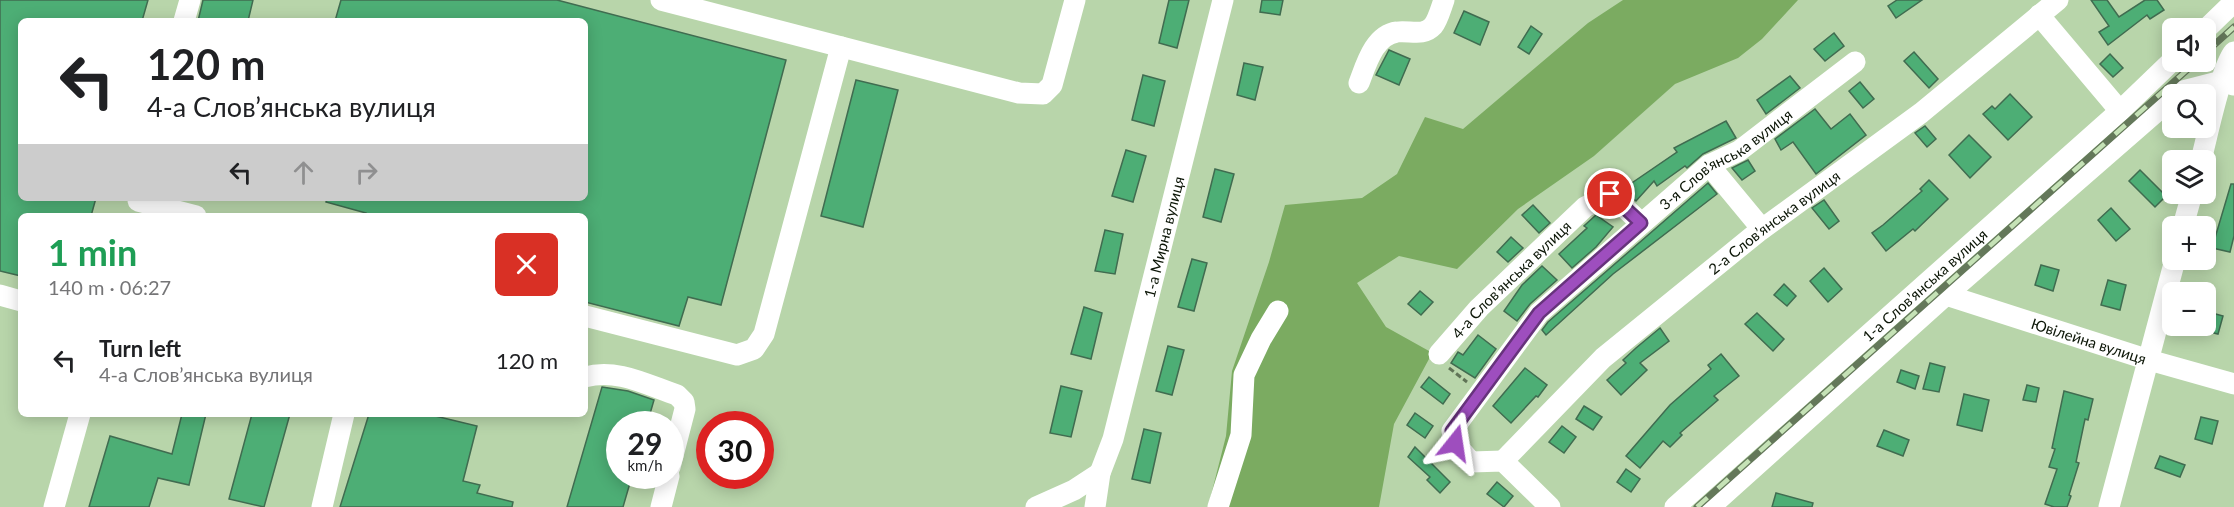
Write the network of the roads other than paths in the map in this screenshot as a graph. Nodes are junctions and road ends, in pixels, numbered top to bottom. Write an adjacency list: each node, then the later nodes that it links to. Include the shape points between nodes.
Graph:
1 (190, 0): 9 (street)
2 (661, 0): 11 (street)
3 (1075, 0): 11 (street, via 1052,85 1043,94 1019,93)
4 (1223, 0): 39 (street, 1-а Мирна вулиця, via 1113,439)
5 (1444, 0): 15 (street, via 1434,26 1424,32 1395,32 1383,38 1369,57)
6 (2058, 0): 8 (street, 2-а Слов’янська вулиця)
7 (2234, 2): 10 (street)
8 (2039, 15): 18 (street); 24 (street, 2-а Слов’янська вулиця, via 1921,113)
9 (185, 18)
10 (2216, 19)
11 (841, 47): 30 (street, via 764,333 754,349 737,356)
12 (2234, 52): 16 (street, via 2229,58)
13 (1855, 62): 20 (street, 3-я Слов’янська вулиця, via 1739,151)
14 (2162, 71): 18 (street, 1-а Слов’янська вулиця)
15 (1359, 83)
16 (2228, 83): 19 (street)
17 (2162, 107): 27 (street)
18 (2120, 111): 48 (street, 1-а Слов’янська вулиця)
19 (2205, 150)
20 (1709, 165): 23 (street, 3-я Слов’янська вулиця); 24 (street)
21 (137, 205): 22 (street)
22 (180, 213)
23 (1641, 223): 31 (street, 4-а Слов’янська вулиця, via 1610,194 1585,207 1479,308); 38 (street, 3-я Слов’янська вулиця, via 1539,313 1452,431 1455,443 1471,462)
24 (1762, 229): 38 (street, 2-а Слов’янська вулиця, via 1603,358)
25 (2172, 270): 32 (street)
26 (0, 295): 28 (street)
27 (1946, 295): 32 (street, Ювілейна вулиця); 49 (street)
28 (18, 299)
29 (1278, 311): 46 (street, via 1244,375 1241,435)
30 (588, 317)
31 (1439, 354)
32 (2149, 360): 34 (street, Ювілейна вулиця); 50 (street)
33 (588, 376): 35 (street, via 619,375 677,395 684,402)
34 (2234, 384)
35 (684, 413)
36 (79, 417): 41 (street)
37 (343, 417): 42 (street)
38 (1503, 461): 47 (street)
39 (1100, 473): 44 (street); 45 (street, 1-а Мирна вулиця)
40 (666, 489): 43 (street)
41 (54, 507)
42 (322, 507)
43 (661, 507)
44 (1036, 507)
45 (1095, 507)
46 (1218, 507)
47 (1550, 507)
48 (1676, 507)
49 (1710, 507)
50 (2109, 507)

